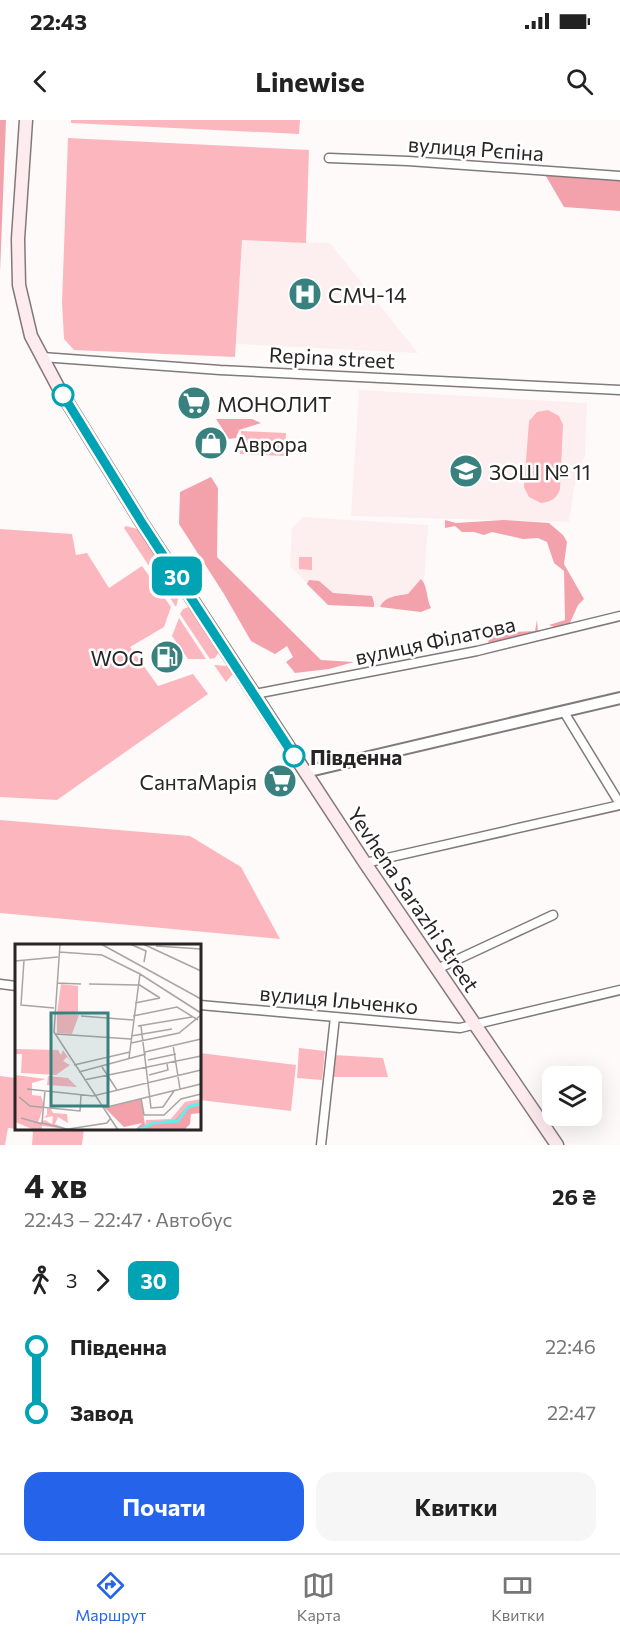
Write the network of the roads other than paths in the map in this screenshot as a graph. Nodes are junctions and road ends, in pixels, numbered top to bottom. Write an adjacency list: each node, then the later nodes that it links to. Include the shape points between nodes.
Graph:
1 (26, 120): 4 (main road, Yevhena Sarazhi Street, via 19,285 31,336)
2 (329, 158): 3 (street, вулиця Рєпіна)
3 (620, 176)
4 (42, 357): 5 (street, Repina street); 7 (main road, Yevhena Sarazhi Street, via 142,523)
5 (620, 390)
6 (620, 616): 7 (street, вулиця Філатова, via 477,651)
7 (255, 694): 10 (main road, Yevhena Sarazhi Street)
8 (620, 698): 9 (street)
9 (564, 712): 10 (street); 11 (street)
10 (305, 772): 12 (main road, Yevhena Sarazhi Street)
11 (620, 804): 12 (street)
12 (365, 863): 14 (main road, Yevhena Sarazhi Street)
13 (553, 915): 14 (street)
14 (437, 969): 20 (main road, Yevhena Sarazhi Street)
15 (0, 984): 16 (street)
16 (15, 986)
17 (620, 990): 20 (street, вулиця Ільченко)
18 (201, 1005): 19 (street, вулиця Ільченко)
19 (335, 1017): 20 (street, вулиця Ільченко, via 460,1028); 21 (street)
20 (476, 1024): 22 (main road, Yevhena Sarazhi Street)
21 (321, 1145)
22 (557, 1145)

